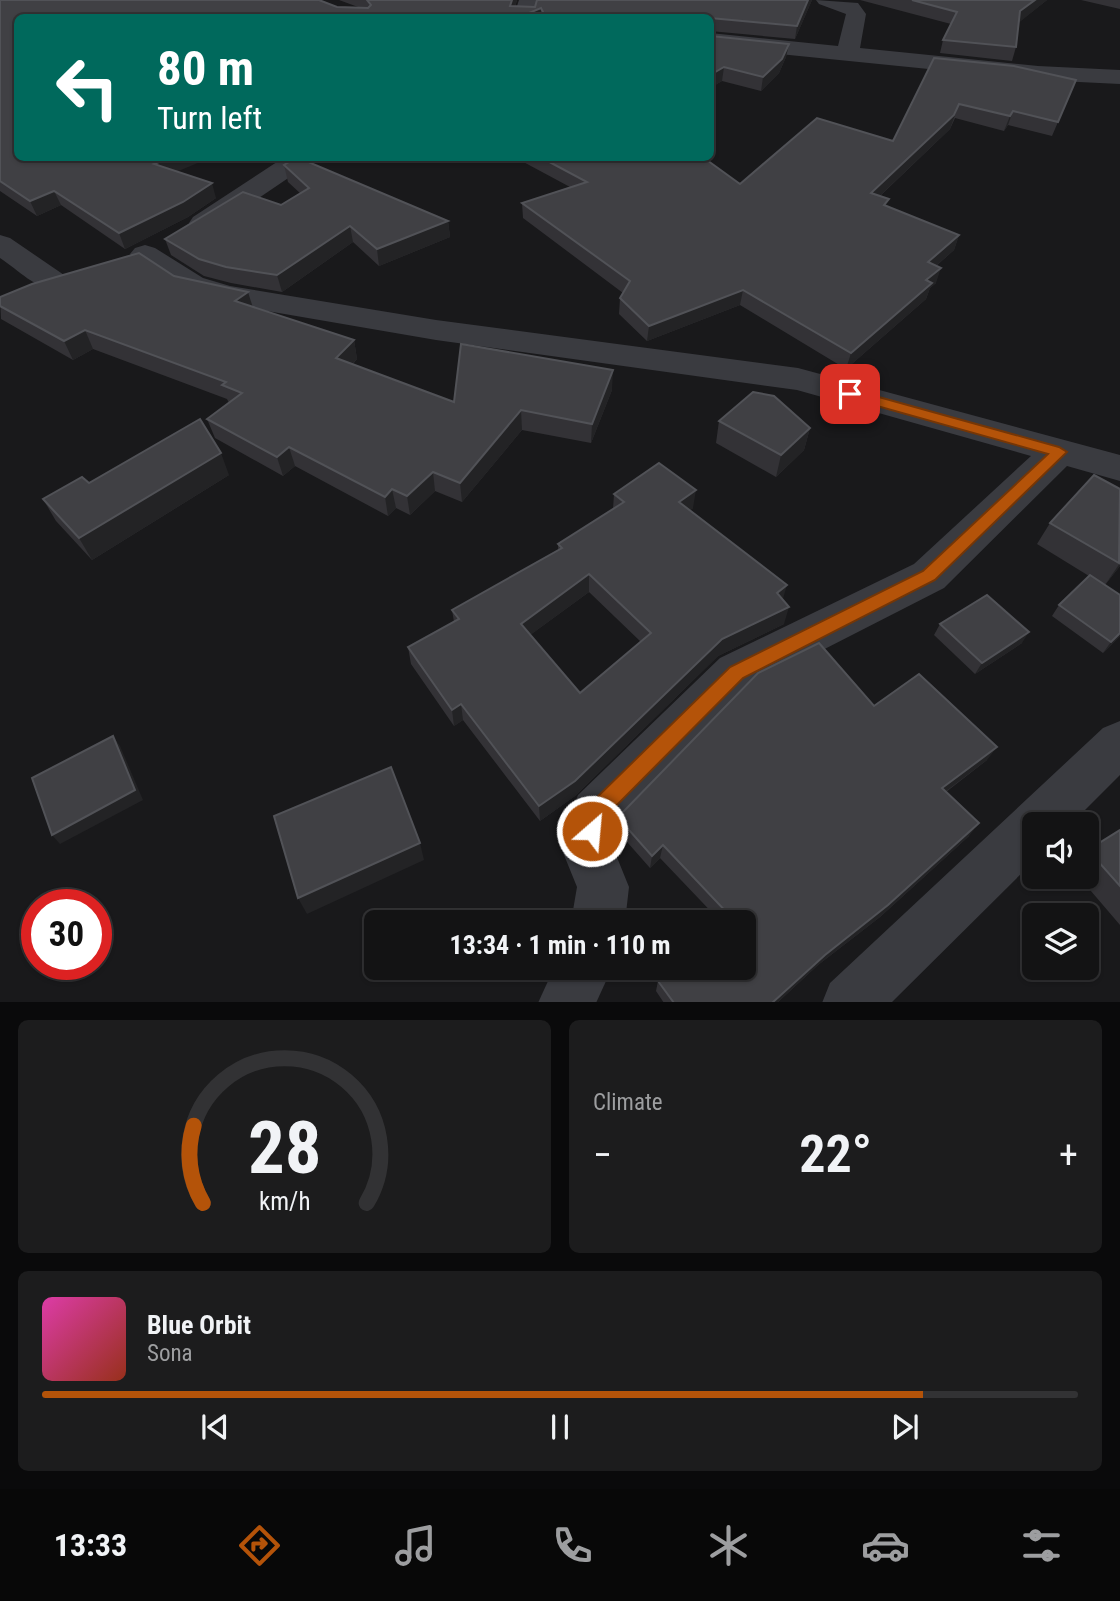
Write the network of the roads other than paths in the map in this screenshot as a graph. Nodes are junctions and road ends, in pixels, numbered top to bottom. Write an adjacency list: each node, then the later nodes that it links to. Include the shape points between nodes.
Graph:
1 (826, 0): 3 (street, via 851,6 856,14)
2 (714, 40): 3 (street)
3 (848, 52): 4 (street)
4 (1113, 79)
5 (295, 161): 8 (street, via 199,225 133,258 226,295 436,330 798,379)
6 (0, 244): 7 (street, via 69,279)
7 (23, 297)
8 (1059, 452): 9 (street); 13 (street, via 929,576 736,672 596,812 588,850 603,887)
9 (1120, 468)
10 (1118, 750): 11 (street)
11 (1051, 812)
12 (1022, 839): 16 (street)
13 (600, 910)
14 (578, 980): 15 (street)
15 (567, 1002)
16 (851, 1002)

